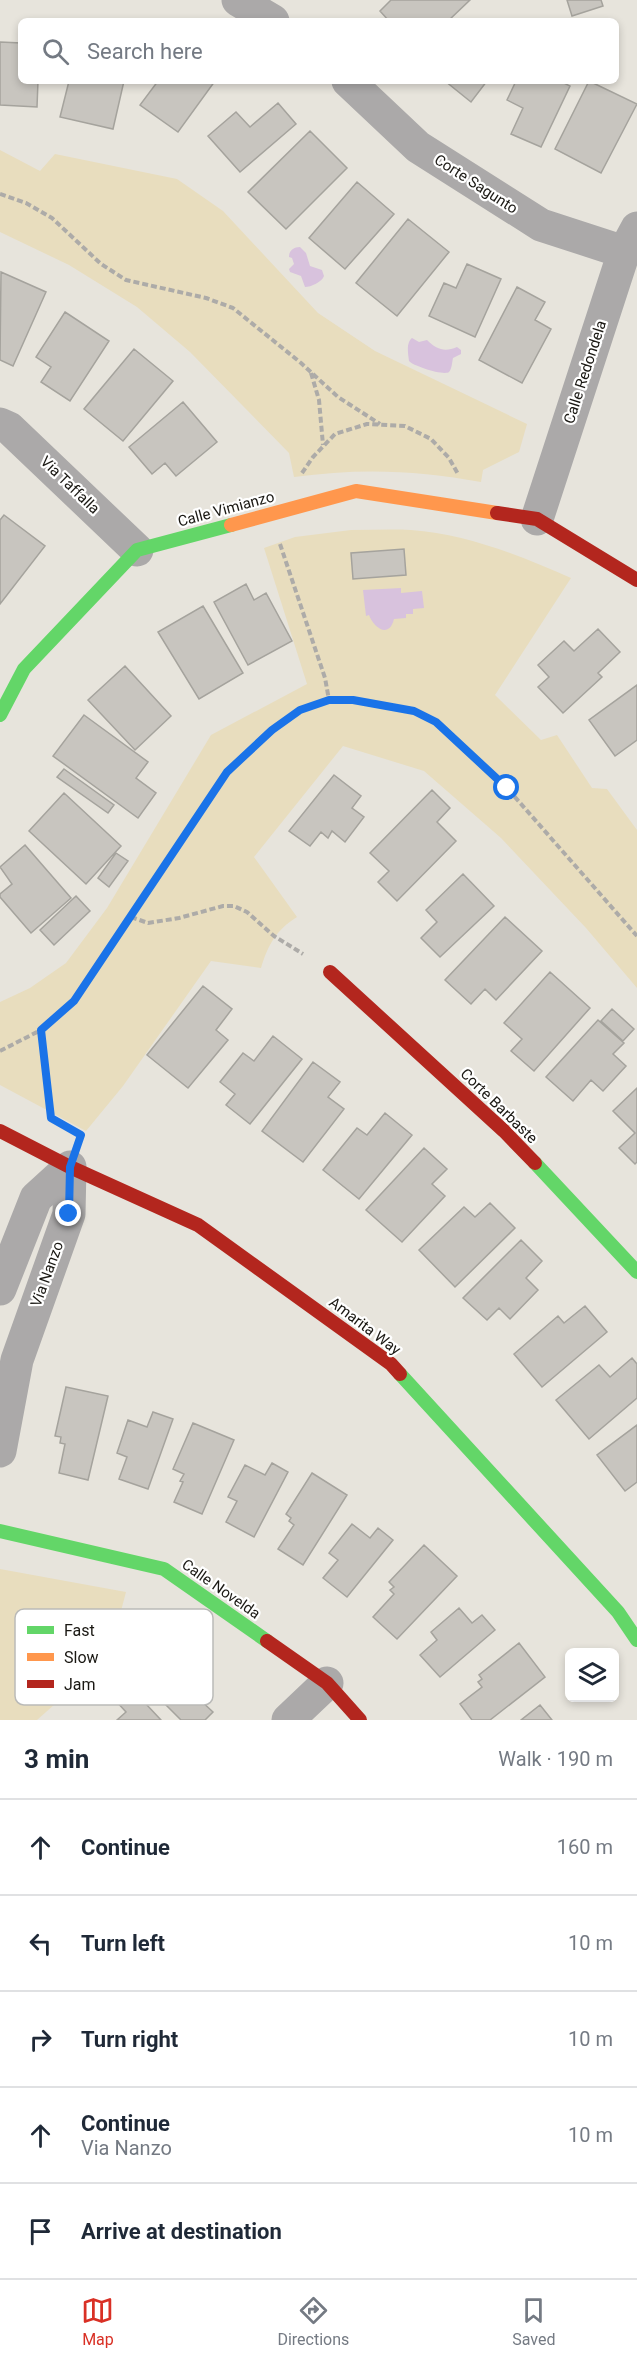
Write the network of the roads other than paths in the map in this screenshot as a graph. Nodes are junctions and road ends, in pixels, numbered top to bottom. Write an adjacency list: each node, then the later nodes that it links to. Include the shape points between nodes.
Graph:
1 (238, 0): 2 (street)
2 (268, 18)
3 (351, 84): 4 (street, Corte Sagunto, via 418,147 541,225)
4 (630, 240): 6 (street, Calle Redondela)
5 (0, 424): 7 (street, Via Taffalla, via 9,428)
6 (537, 519): 7 (street, Calle Vimianzo, via 356,491); 8 (street)
7 (137, 550): 9 (street, via 24,669)
8 (637, 580)
9 (0, 715)
10 (330, 972): 13 (street, Corte Barbaste, via 504,1131)
11 (0, 1131): 12 (street, Amarita Way)
12 (70, 1167): 14 (street, via 36,1198); 15 (street, Via Nanzo, via 69,1214 17,1360); 17 (street, Amarita Way, via 198,1225 391,1364 618,1612)
13 (637, 1272)
14 (0, 1289)
15 (0, 1451)
16 (0, 1532): 18 (street, Calle Novelda, via 164,1569)
17 (637, 1640)
18 (327, 1683): 19 (street); 20 (street, Calle Novelda)
19 (288, 1720)
20 (360, 1720)

